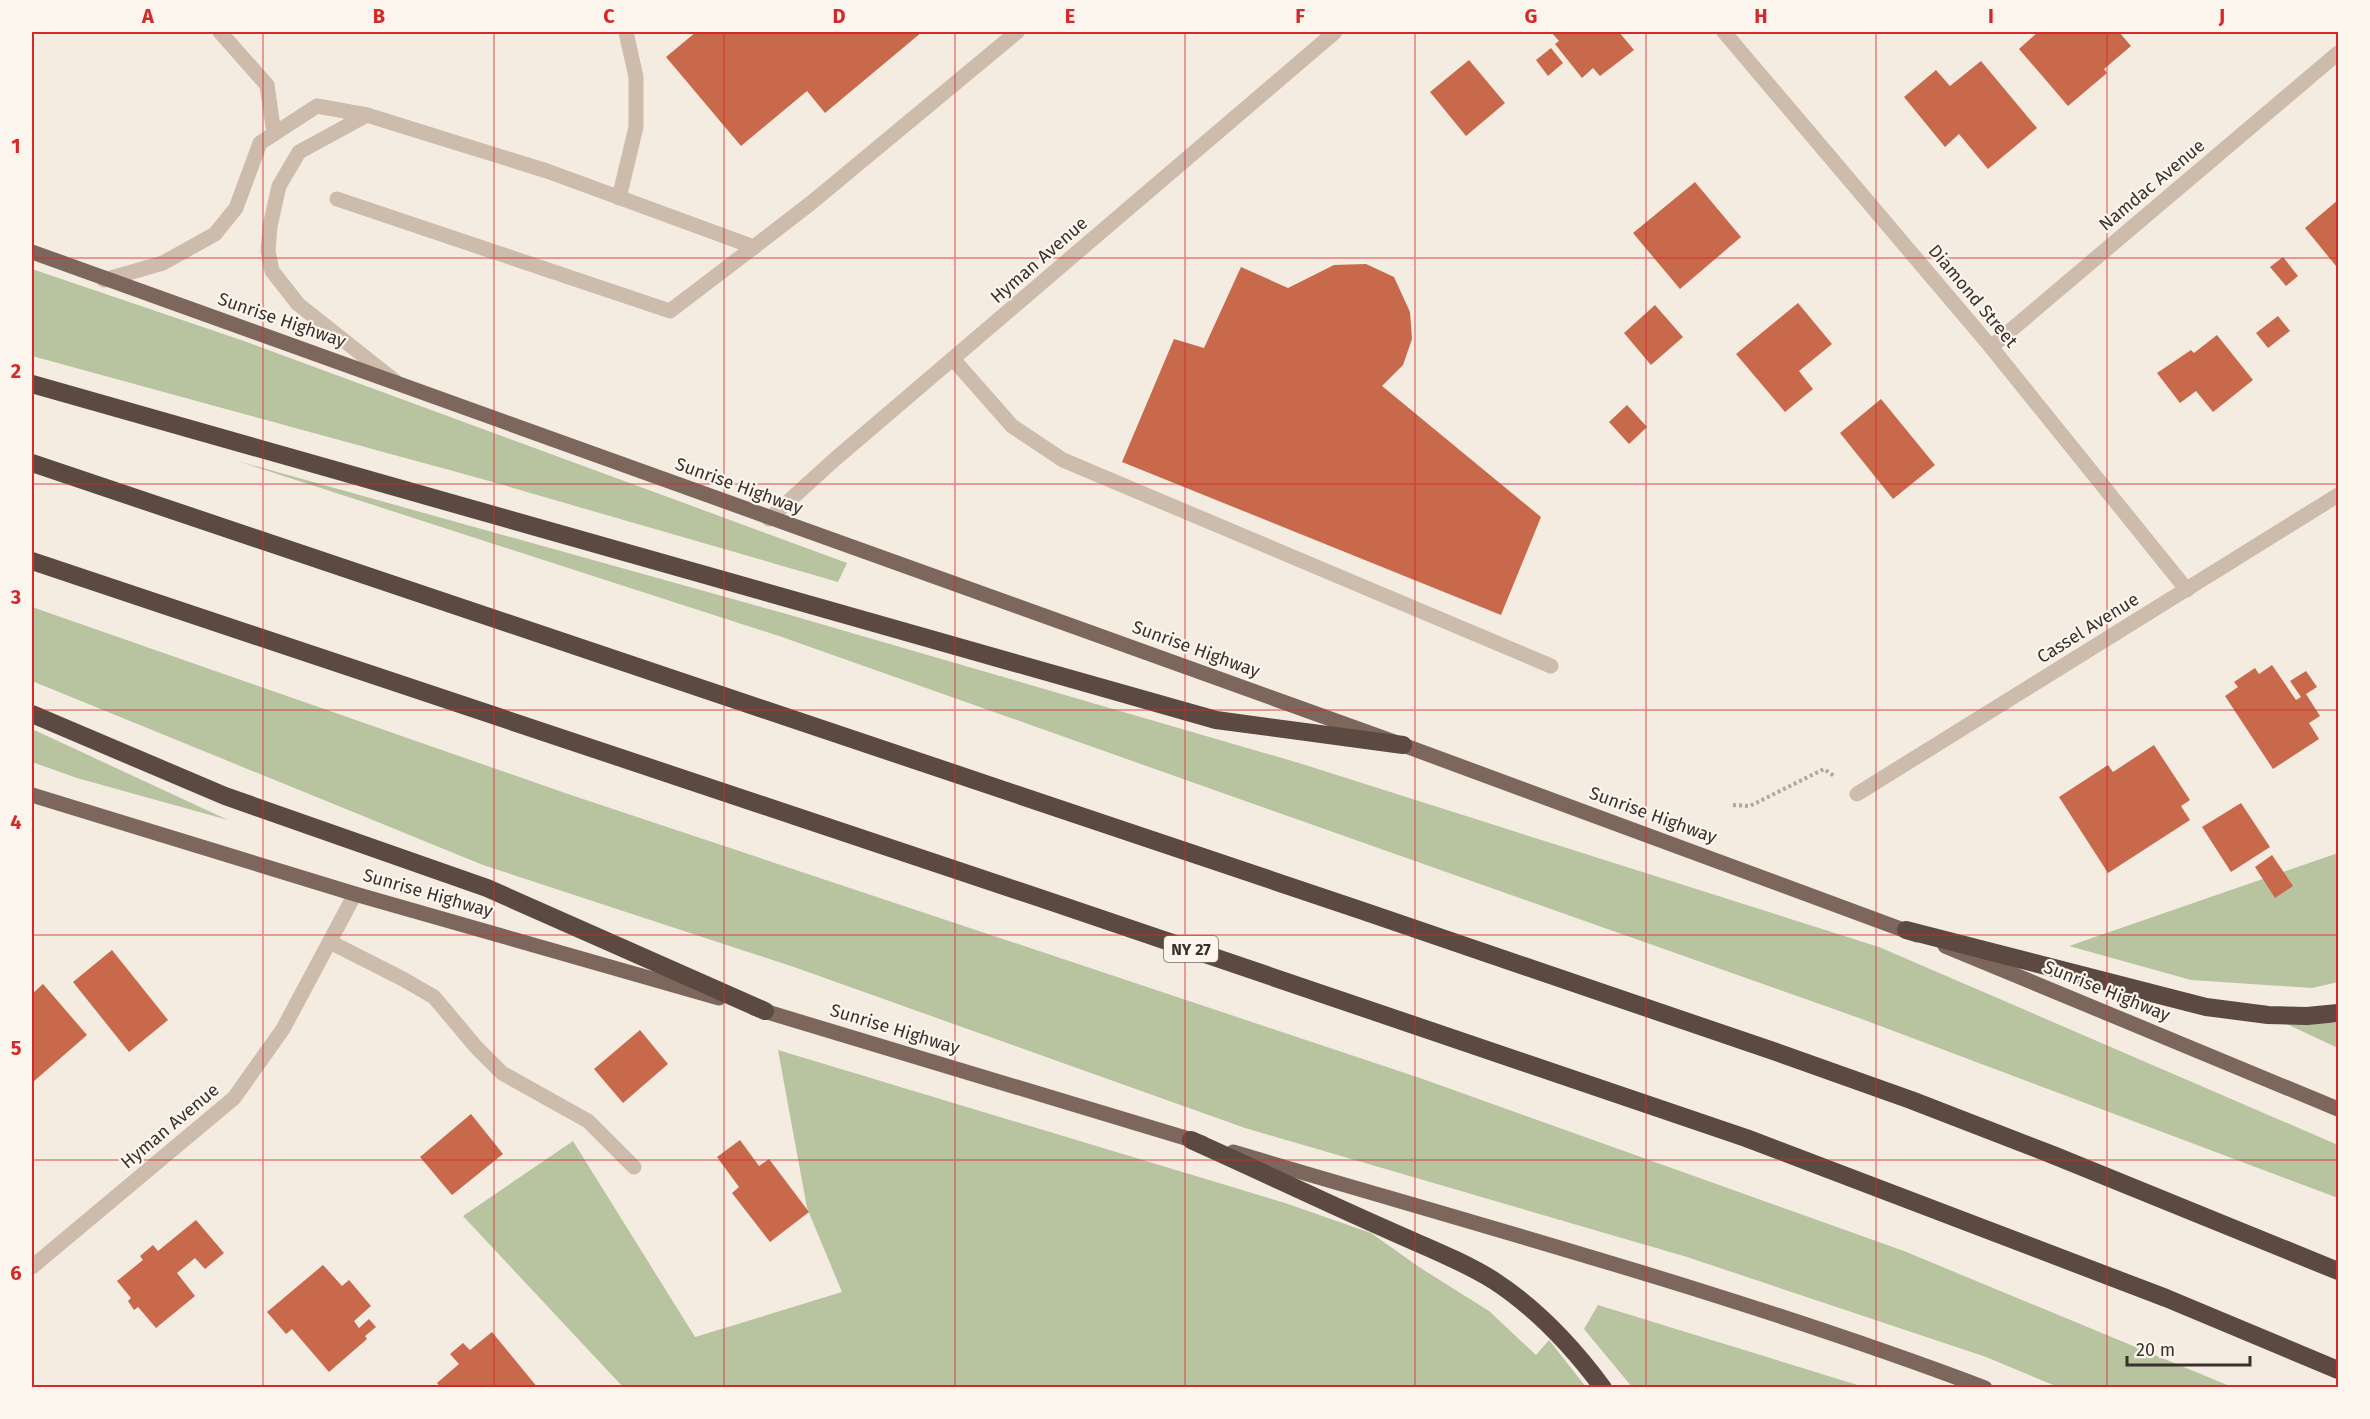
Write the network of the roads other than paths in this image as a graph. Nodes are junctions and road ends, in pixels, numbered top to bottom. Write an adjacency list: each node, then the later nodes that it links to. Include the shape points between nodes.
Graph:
1 (220, 32): 8 (street, via 267,85)
2 (626, 32): 9 (street, via 636,77 636,128)
3 (1017, 32): 11 (street)
4 (1335, 32): 15 (street, Hyman Avenue)
5 (1724, 32): 14 (street, Diamond Street)
6 (2338, 53): 14 (street, Namdac Avenue)
7 (367, 115): 8 (street, via 317,106); 9 (street, via 547,171); 16 (street, via 299,152 279,186 268,251 272,272 298,304)
8 (274, 134): 13 (street, via 260,143 236,208 215,234 163,263)
9 (619, 198): 11 (street)
10 (337, 200): 11 (street, via 670,311)
11 (754, 247)
12 (32, 252): 13 (main road, Sunrise Highway)
13 (104, 280): 16 (main road, Sunrise Highway)
14 (1990, 347): 22 (street, Diamond Street)
15 (953, 359): 20 (street, Hyman Avenue); 23 (street, via 1012,426 1063,460)
16 (395, 381): 20 (main road, Sunrise Highway)
17 (32, 384): 25 (highway, via 1216,720)
18 (32, 463): 37 (highway, via 1768,1049 2053,1155)
19 (2338, 495): 22 (street, Cassel Avenue)
20 (769, 519): 25 (main road, Sunrise Highway)
21 (32, 561): 38 (highway, NY 27, via 1746,1138 2166,1298)
22 (2187, 590): 26 (street, Cassel Avenue)
23 (1551, 666)
24 (32, 714): 31 (highway, via 225,796 486,888)
25 (1403, 746): 29 (main road, Sunrise Highway)
26 (1857, 794)
27 (32, 795): 28 (main road, Sunrise Highway)
28 (355, 894): 30 (street, Hyman Avenue); 31 (main road, Sunrise Highway)
29 (1906, 930): 32 (highway, via 2206,1007 2268,1015); 33 (main road, Sunrise Highway)
30 (330, 942): 35 (street, via 434,997 502,1073 588,1121); 36 (street, Hyman Avenue, via 283,1029 234,1098)
31 (765, 1011): 34 (main road, Sunrise Highway)
32 (2338, 1013)
33 (2338, 1109)
34 (1191, 1140): 39 (highway, via 1423,1244 1492,1280 1554,1330); 40 (main road, Sunrise Highway, via 1700,1291)
35 (634, 1167)
36 (32, 1267)
37 (2338, 1271)
38 (2338, 1370)
39 (1603, 1388)
40 (1984, 1388)

